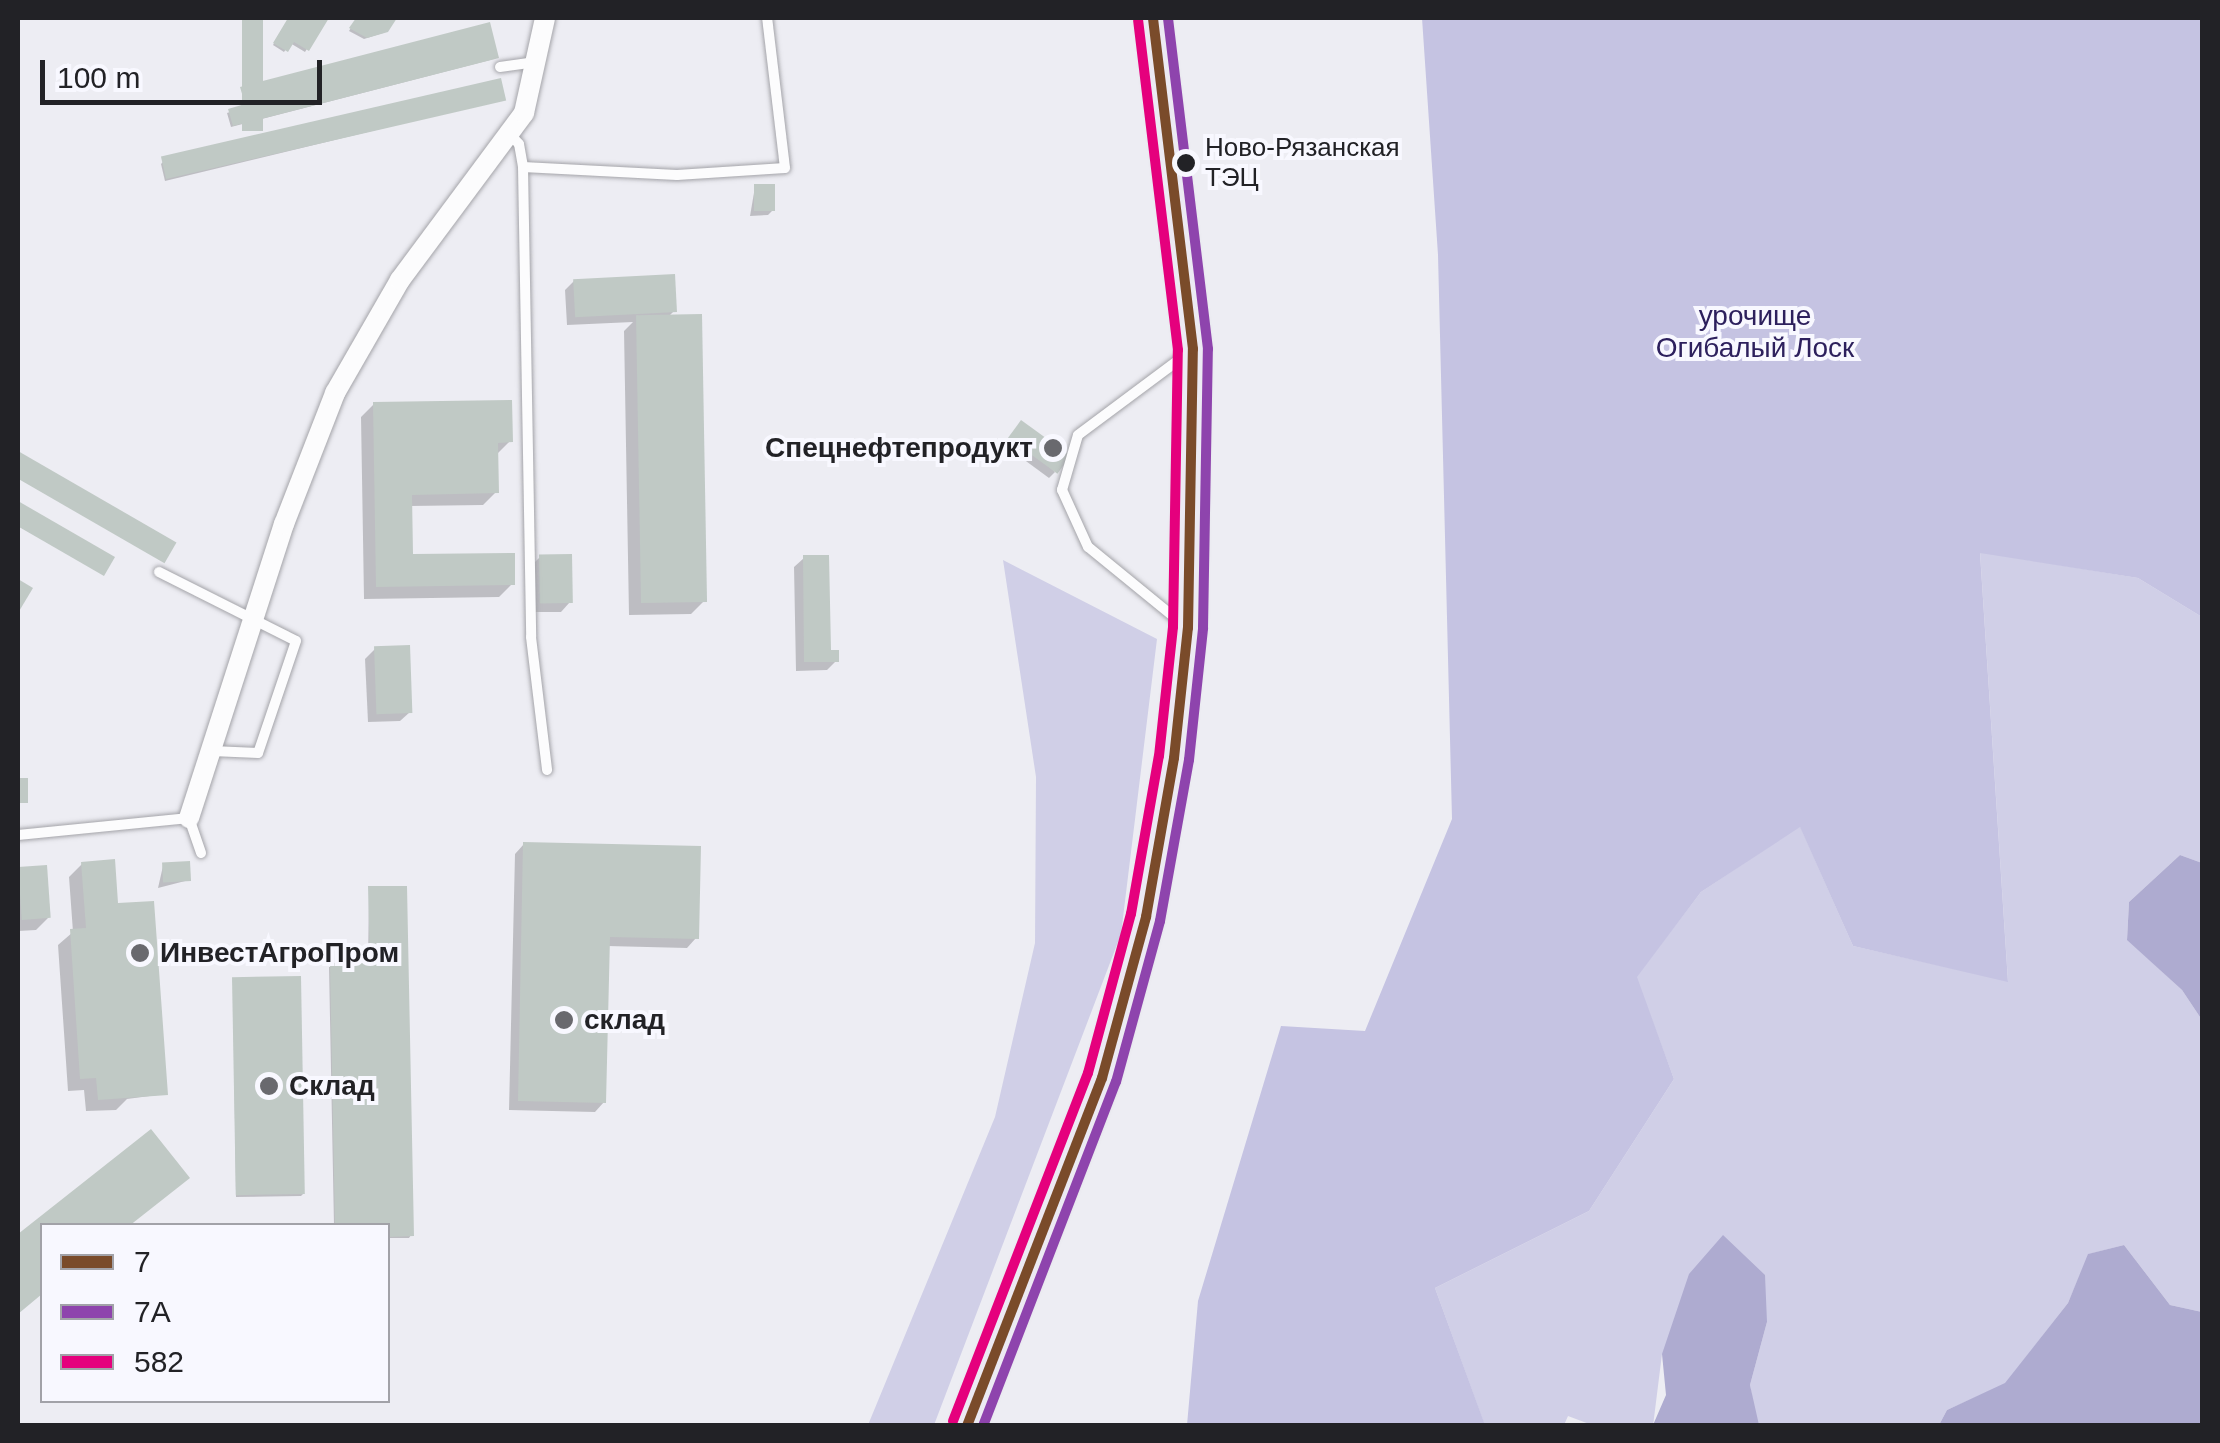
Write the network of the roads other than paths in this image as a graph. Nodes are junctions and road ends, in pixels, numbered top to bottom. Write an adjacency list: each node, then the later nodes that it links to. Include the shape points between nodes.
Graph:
1 (545, 18): 4 (street)
2 (767, 18): 7 (lane, via 786,168 678,175)
3 (1153, 18): 8 (main road)
4 (537, 62): 5 (lane); 6 (street, via 524,113)
5 (500, 68)
6 (509, 134): 7 (lane, via 520,144); 10 (street, via 400,280 335,393)
7 (523, 167): 13 (lane, via 531,637)
8 (1192, 349): 11 (main road); 11 (lane, via 1078,435 1062,490 1088,548)
9 (159, 572): 10 (lane)
10 (253, 614): 12 (street); 12 (lane, via 296,640 258,753)
11 (1188, 628): 17 (main road, via 1164,826 1107,1061)
12 (210, 751): 14 (street)
13 (547, 770)
14 (188, 818): 15 (lane); 16 (lane)
15 (18, 834)
16 (200, 854)
17 (968, 1426)

